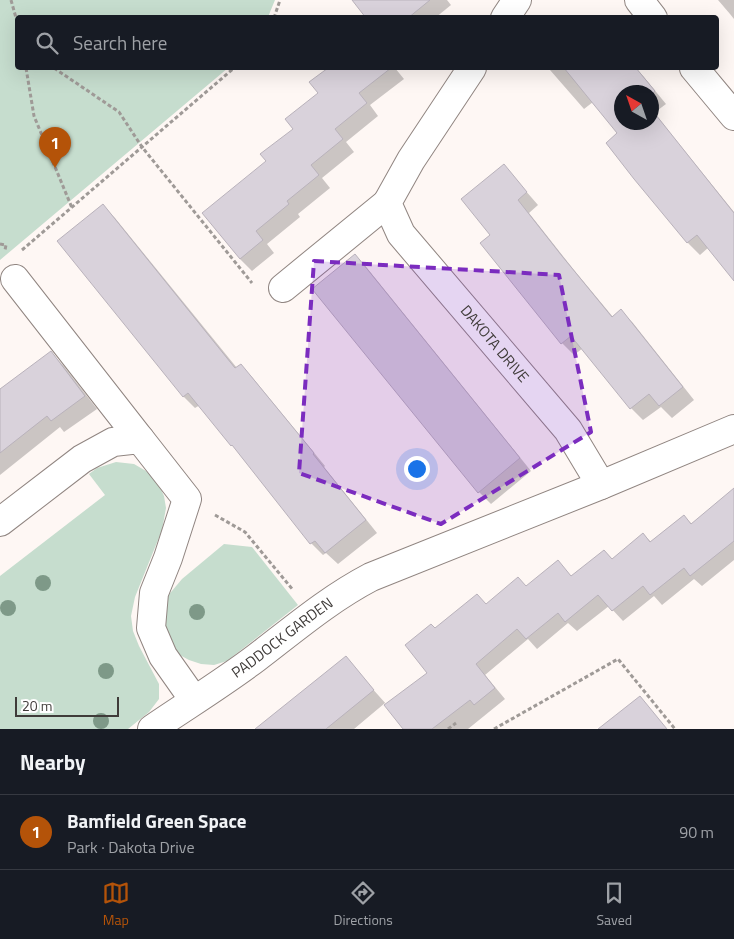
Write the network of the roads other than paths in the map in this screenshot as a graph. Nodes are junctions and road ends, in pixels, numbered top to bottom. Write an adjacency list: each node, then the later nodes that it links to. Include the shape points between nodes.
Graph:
1 (517, 0): 3 (street)
2 (639, 0): 4 (street)
3 (507, 15)
4 (651, 15)
5 (471, 70): 8 (street, via 411,160)
6 (696, 70): 7 (street)
7 (734, 116)
8 (387, 203): 10 (street); 13 (street, DAKOTA DRIVE, via 401,234 568,430)
9 (15, 279): 12 (street)
10 (283, 288)
11 (734, 429): 13 (street)
12 (140, 439): 14 (street, via 113,442 82,459); 15 (street, via 187,499 154,593 151,628 163,656)
13 (601, 485): 15 (street, PADDOCK GARDEN, via 345,590)
14 (0, 522)
15 (194, 700): 16 (street, PADDOCK GARDEN)
16 (152, 729)

